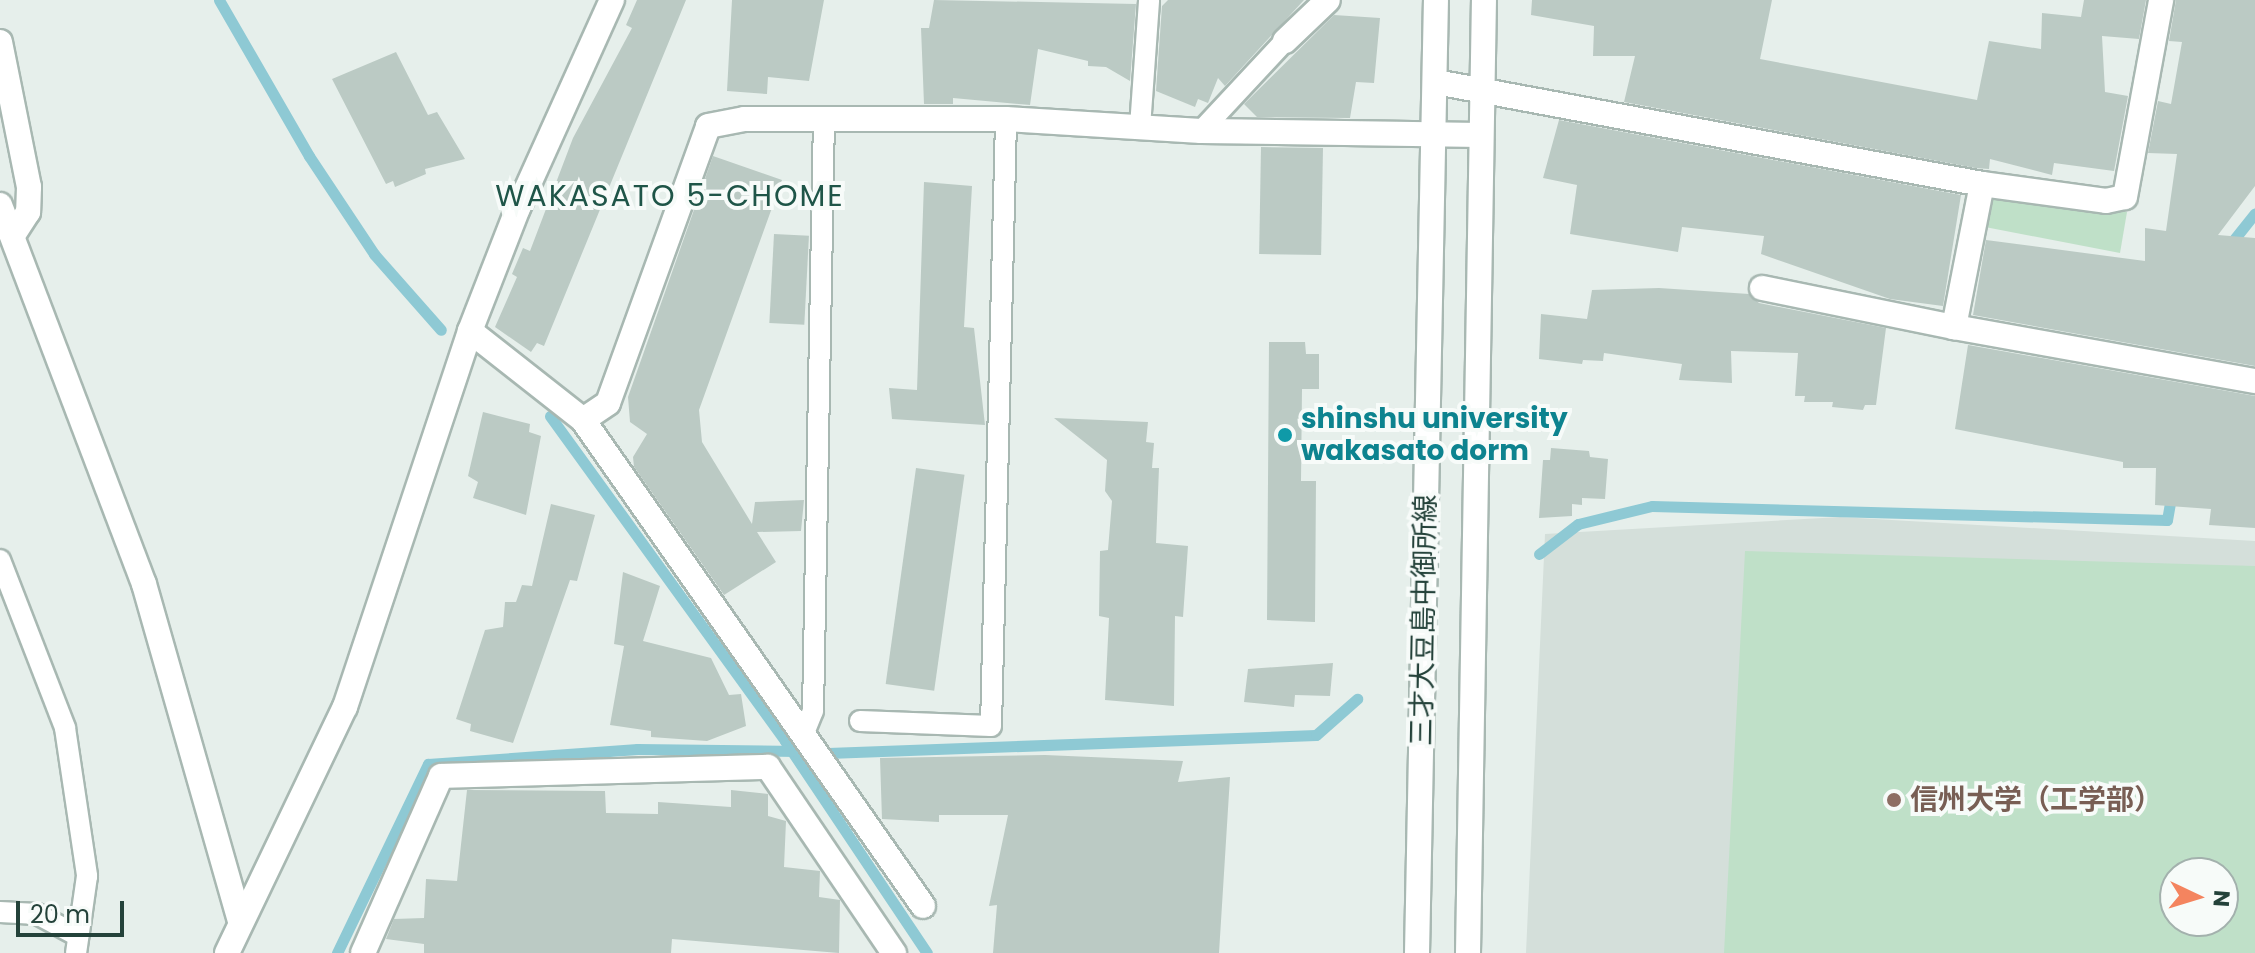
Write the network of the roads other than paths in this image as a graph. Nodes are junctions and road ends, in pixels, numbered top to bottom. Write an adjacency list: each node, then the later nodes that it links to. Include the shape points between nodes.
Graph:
1 (612, 0): 22 (street, via 518,208)
2 (1149, 0): 13 (lane)
3 (1328, 0): 7 (street)
4 (1436, 0): 9 (street, 三才大豆島中御所線)
5 (1484, 0): 10 (street, 三才大豆島中御所線)
6 (2161, 0): 17 (street, via 2125,197 2106,201)
7 (1285, 41): 14 (lane)
8 (0, 42): 19 (street, via 29,187 28,212)
9 (1436, 82): 10 (street); 15 (street, 三才大豆島中御所線)
10 (1483, 90): 16 (street, 三才大豆島中御所線); 17 (street)
11 (824, 119): 12 (street); 24 (street, via 744,119 708,126 669,221 608,403); 27 (lane, via 813,711)
12 (1006, 119): 13 (street); 26 (lane, via 991,726)
13 (1140, 127): 14 (street)
14 (1201, 131): 15 (street)
15 (1436, 134): 16 (street); 35 (street, 三才大豆島中御所線)
16 (1481, 135): 36 (street, 三才大豆島中御所線)
17 (1982, 184): 21 (street)
18 (0, 205): 19 (street)
19 (13, 235): 30 (street, via 144,584)
20 (1762, 288): 21 (street)
21 (1954, 327): 23 (street)
22 (470, 331): 24 (street); 30 (street, via 345,707)
23 (2255, 381)
24 (583, 420): 27 (street)
25 (0, 560): 31 (lane, via 65,728 87,876)
26 (860, 721)
27 (804, 733): 28 (street)
28 (923, 906)
29 (0, 912): 31 (lane, via 37,914)
30 (240, 921): 32 (street)
31 (77, 945)
32 (227, 953)
33 (363, 953): 34 (street, via 441,776 768,767)
34 (894, 953)
35 (1417, 953)
36 (1468, 953)

